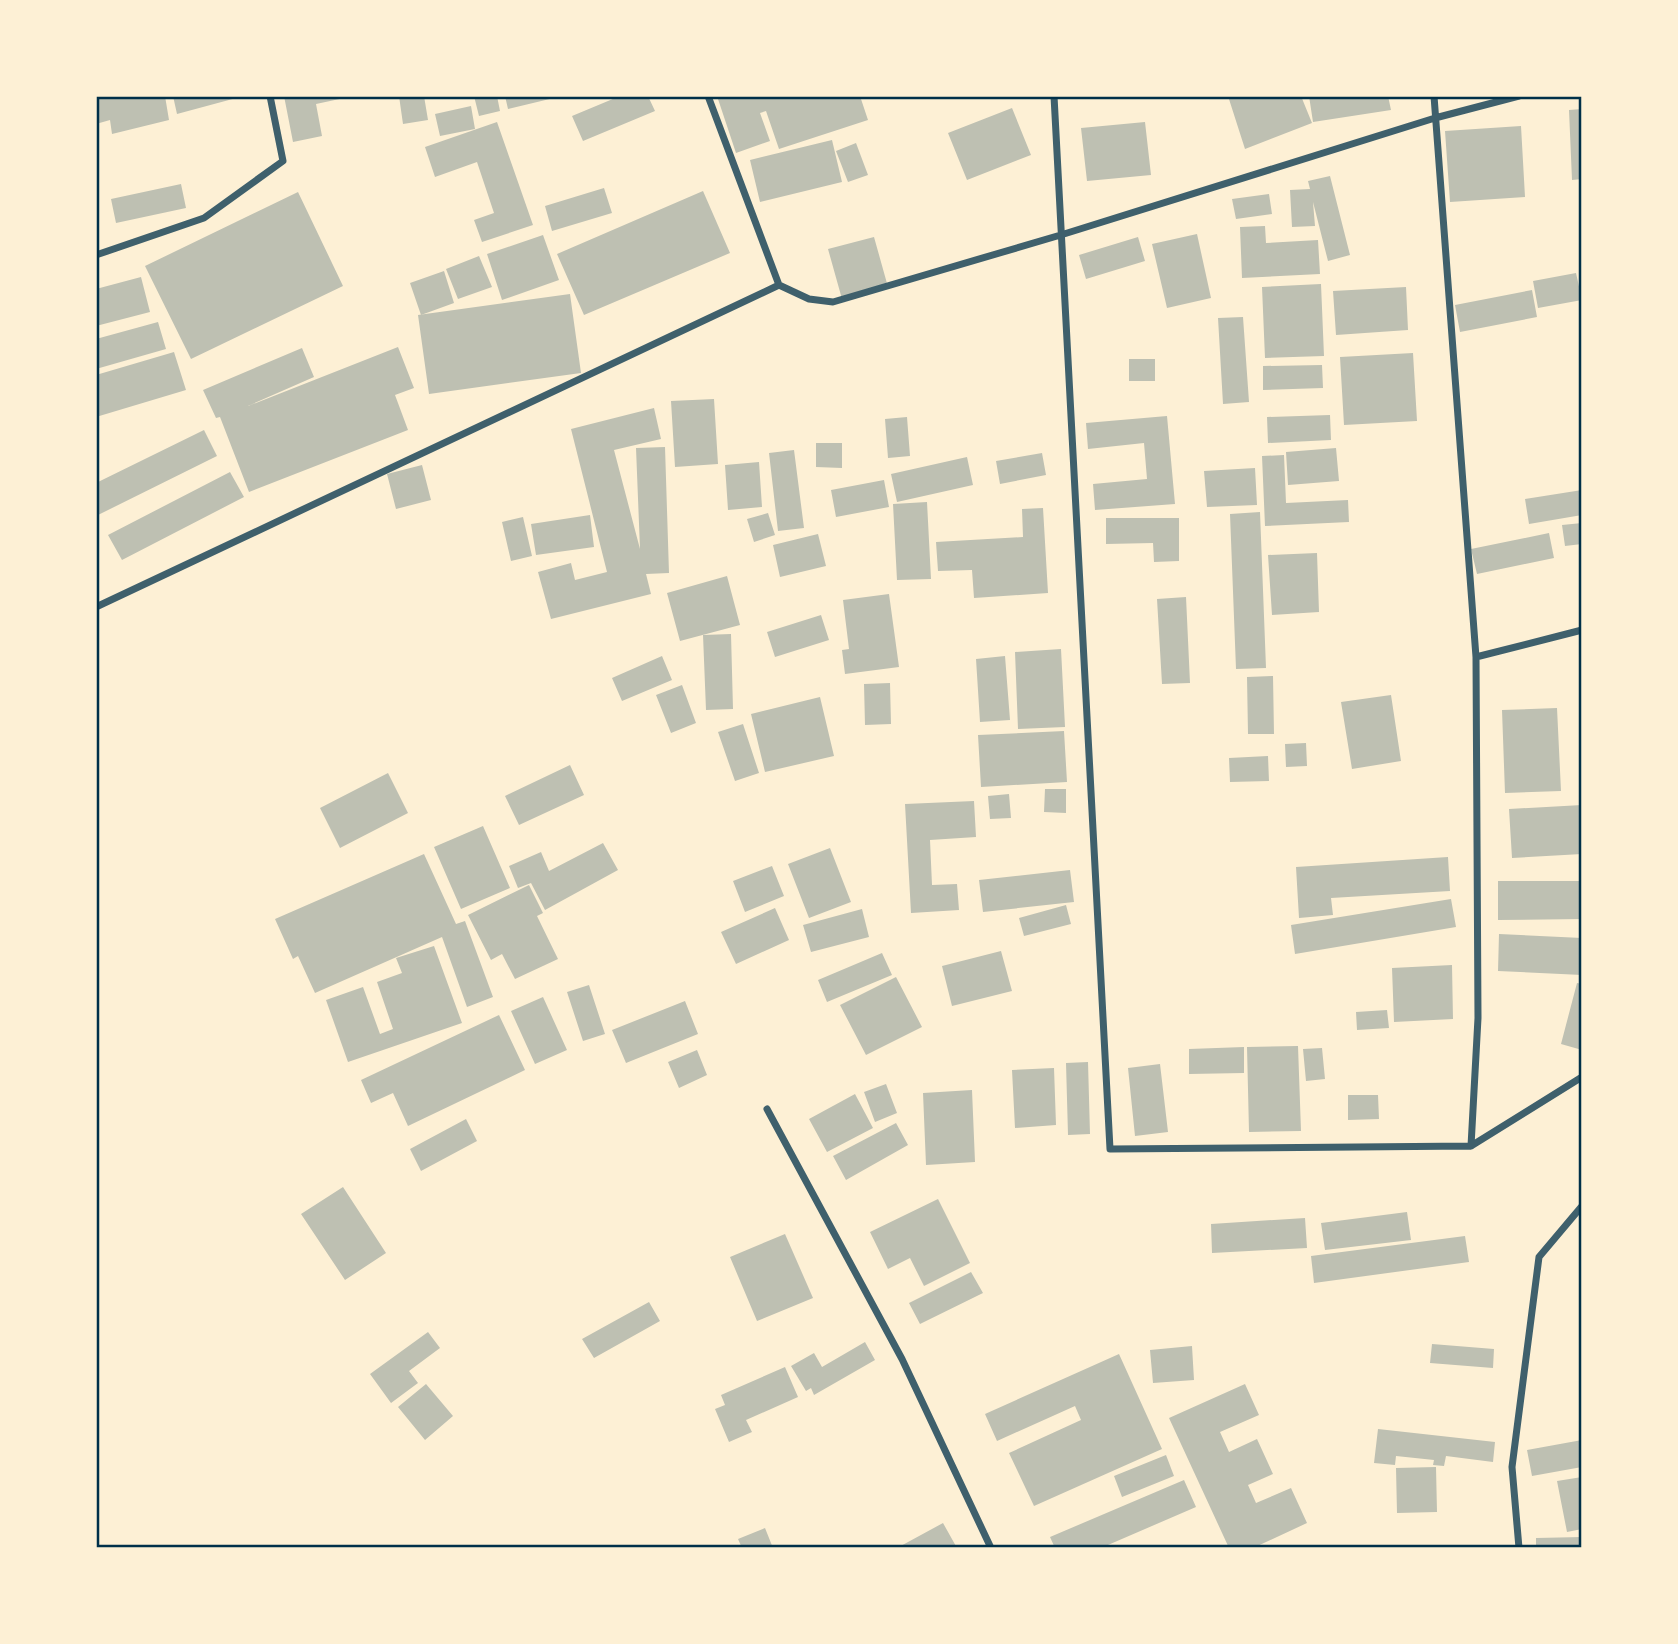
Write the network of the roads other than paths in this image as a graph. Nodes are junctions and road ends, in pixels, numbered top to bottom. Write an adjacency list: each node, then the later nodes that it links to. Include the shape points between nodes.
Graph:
1 (270, 96): 8 (street, via 283,160 204,218)
2 (708, 96): 9 (street)
3 (1054, 96): 7 (street)
4 (1434, 96): 6 (street)
5 (1519, 96): 6 (street)
6 (1435, 118): 7 (street); 12 (street)
7 (1064, 234): 9 (street, via 833,302 809,299); 15 (street, via 1110,1149)
8 (96, 255)
9 (779, 285): 10 (street)
10 (96, 607)
11 (1582, 630): 12 (street)
12 (1476, 657): 15 (street, via 1478,1018)
13 (1582, 1077): 15 (street)
14 (767, 1109): 17 (street, via 902,1359)
15 (1471, 1146)
16 (1582, 1206): 18 (street, via 1539,1257 1512,1467)
17 (991, 1548)
18 (1519, 1548)

